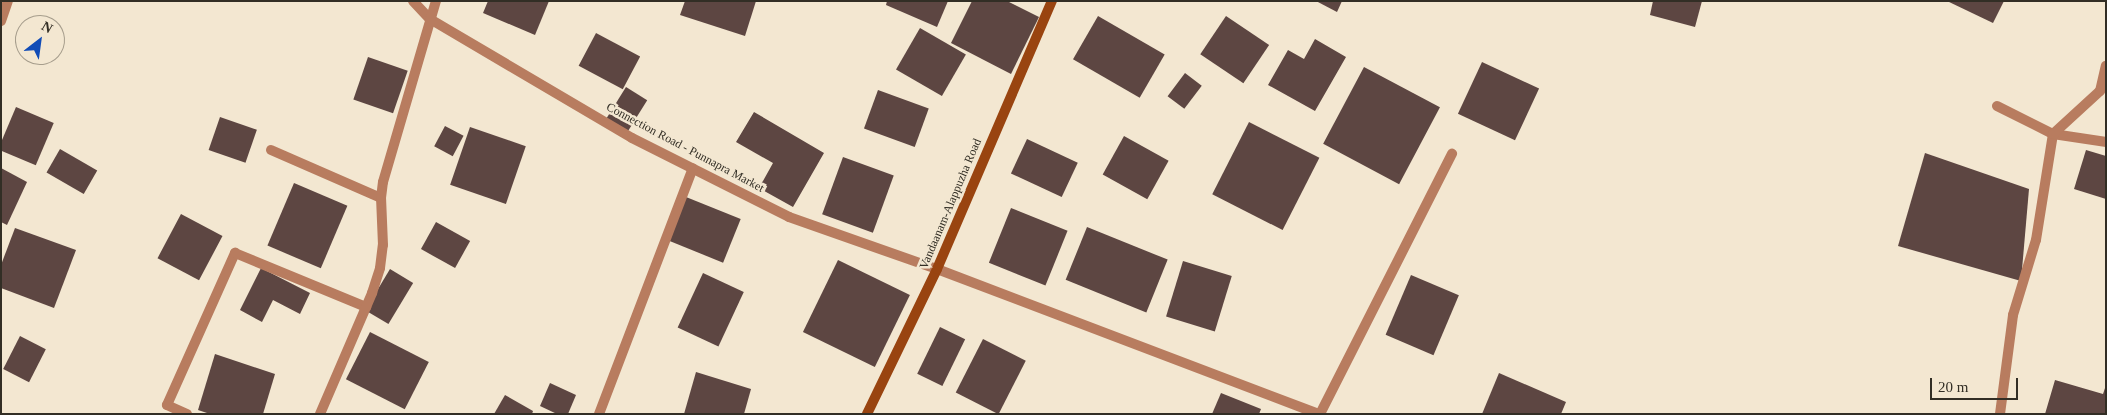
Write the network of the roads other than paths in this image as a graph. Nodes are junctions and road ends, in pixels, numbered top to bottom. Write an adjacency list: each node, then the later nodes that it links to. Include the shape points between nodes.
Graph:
1 (8, 1): 6 (street)
2 (413, 1): 5 (street, Connection Road - Punnapra Market)
3 (436, 1): 5 (street)
4 (1052, 1): 15 (main road, Vandaanam-Alappuzha Road)
5 (430, 19): 13 (street, Connection Road - Punnapra Market, via 632,138); 14 (street)
6 (1, 21)
7 (2106, 66): 9 (street, via 2100,91)
8 (1997, 106): 9 (street)
9 (2053, 134): 10 (street); 22 (street, via 2036,240 2013,314)
10 (2106, 142)
11 (271, 150): 14 (street)
12 (1452, 154): 21 (street)
13 (693, 168): 15 (street, Connection Road - Punnapra Market, via 789,217); 19 (street)
14 (381, 198): 16 (street, via 383,245 380,268)
15 (937, 269): 20 (main road, Vandaanam-Alappuzha Road); 21 (street, Connection Road - Punnapra Market)
16 (366, 307): 17 (street, via 235,253 167,405); 18 (street)
17 (187, 414)
18 (320, 414)
19 (599, 414)
20 (867, 414)
21 (1320, 414)
22 (2000, 414)

